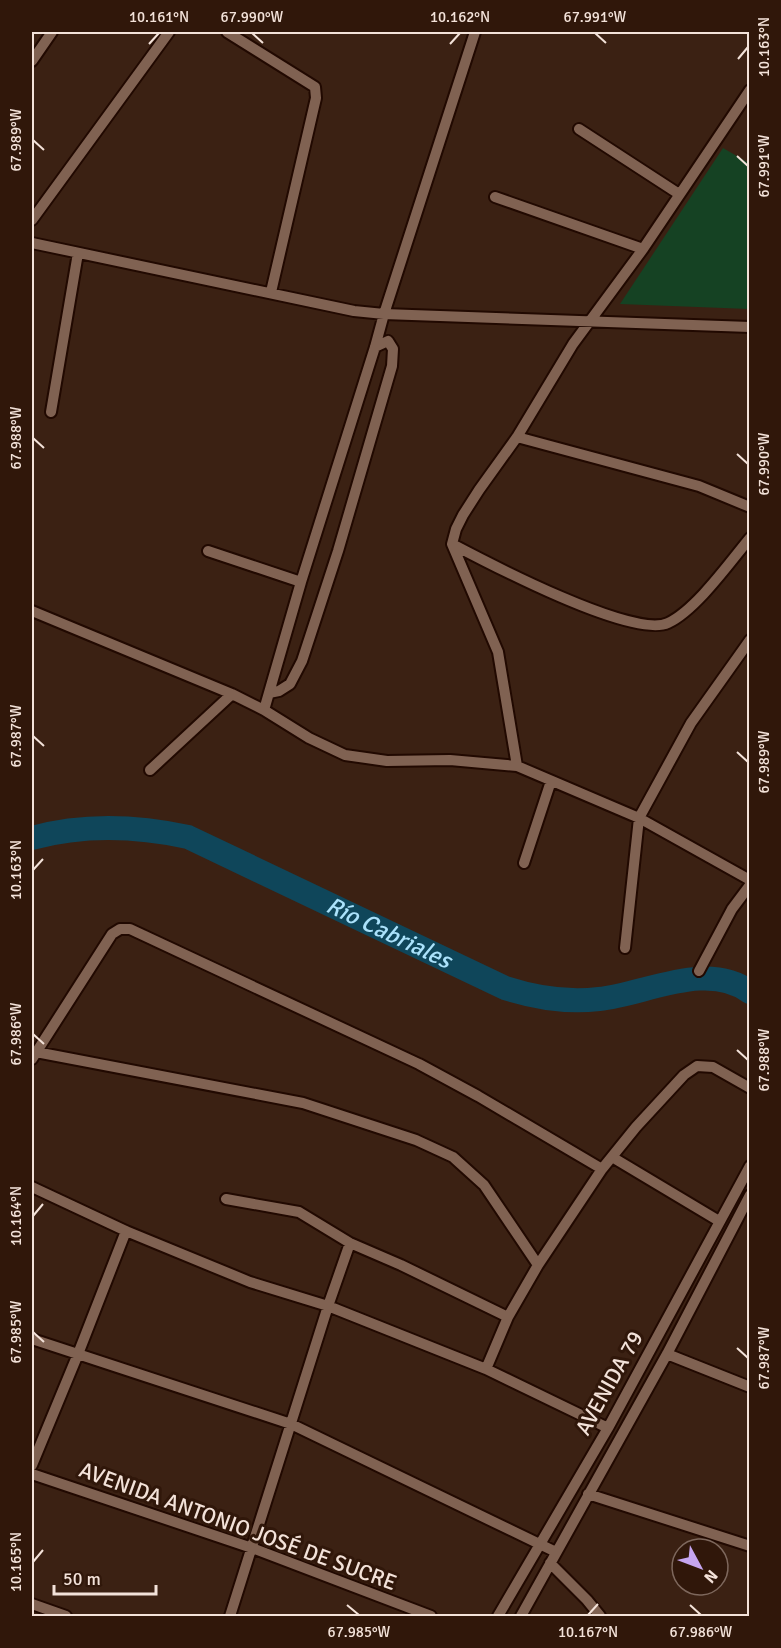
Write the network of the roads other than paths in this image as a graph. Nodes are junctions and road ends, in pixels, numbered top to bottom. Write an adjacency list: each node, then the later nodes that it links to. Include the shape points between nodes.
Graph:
1 (52, 32): 5 (street)
2 (169, 32): 10 (street)
3 (227, 32): 14 (street, via 315,87)
4 (476, 32): 15 (street)
5 (32, 61)
6 (750, 90): 8 (street)
7 (579, 129): 8 (street)
8 (679, 194): 12 (street)
9 (495, 197): 12 (street)
10 (32, 220)
11 (32, 243): 13 (street)
12 (643, 249): 16 (street)
13 (78, 253): 14 (street); 19 (street)
14 (271, 292): 15 (street)
15 (384, 314): 16 (street); 18 (street)
16 (589, 321): 17 (street); 20 (street)
17 (750, 327)
18 (375, 347): 25 (street); 28 (street, via 388,340 393,349 392,366 338,550 302,661 290,684)
19 (51, 412)
20 (517, 437): 21 (street, via 699,486); 23 (street, via 463,515)
21 (750, 507)
22 (750, 538): 23 (street, via 712,585 681,614 654,626 573,602)
23 (452, 544): 31 (street, via 498,652)
24 (208, 551): 25 (street)
25 (301, 582): 28 (street)
26 (32, 611): 29 (street)
27 (750, 640): 34 (street, via 691,723)
28 (269, 693): 30 (street)
29 (232, 694): 30 (street); 32 (street)
30 (264, 710): 31 (street, via 345,755 387,761 450,760)
31 (517, 766): 33 (street)
32 (150, 770)
33 (551, 781): 34 (street); 35 (street)
34 (639, 818): 36 (street); 37 (street)
35 (524, 863)
36 (748, 877): 38 (street)
37 (625, 948)
38 (699, 972)
39 (34, 1055): 43 (street, via 112,934 130,929 419,1064); 50 (street, via 303,1103 416,1140 453,1157 484,1185)
40 (750, 1088): 41 (street, via 713,1067 698,1066 684,1075)
41 (612, 1156): 43 (street); 47 (street)
42 (750, 1166): 47 (street, AVENIDA 79)
43 (602, 1169): 50 (street)
44 (32, 1187): 48 (street)
45 (750, 1195): 55 (street)
46 (226, 1199): 49 (street, via 299,1212)
47 (719, 1221): 59 (street, AVENIDA 79)
48 (126, 1231): 51 (street, via 250,1282); 54 (street)
49 (350, 1243): 51 (street); 52 (street)
50 (538, 1265): 52 (street)
51 (328, 1306): 56 (street); 58 (street)
52 (508, 1317): 56 (street)
53 (32, 1339): 54 (street)
54 (78, 1354): 58 (street); 60 (street)
55 (667, 1354): 57 (street); 62 (street)
56 (486, 1369): 59 (street)
57 (750, 1387)
58 (291, 1425): 63 (street); 65 (street)
59 (608, 1428): 63 (street, AVENIDA 79)
60 (32, 1465)
61 (32, 1474): 65 (street, AVENIDA ANTONIO JOSÉ DE SUCRE)
62 (588, 1494): 64 (street); 66 (street)
63 (540, 1545): 66 (street); 72 (street, AVENIDA 79)
64 (750, 1546)
65 (252, 1548): 70 (street); 71 (street, AVENIDA ANTONIO JOSÉ DE SUCRE)
66 (556, 1552): 67 (street)
67 (550, 1563): 73 (street); 74 (street)
68 (32, 1604): 69 (street)
69 (66, 1617)
70 (230, 1617)
71 (431, 1617)
72 (498, 1617)
73 (521, 1617)
74 (600, 1617)

